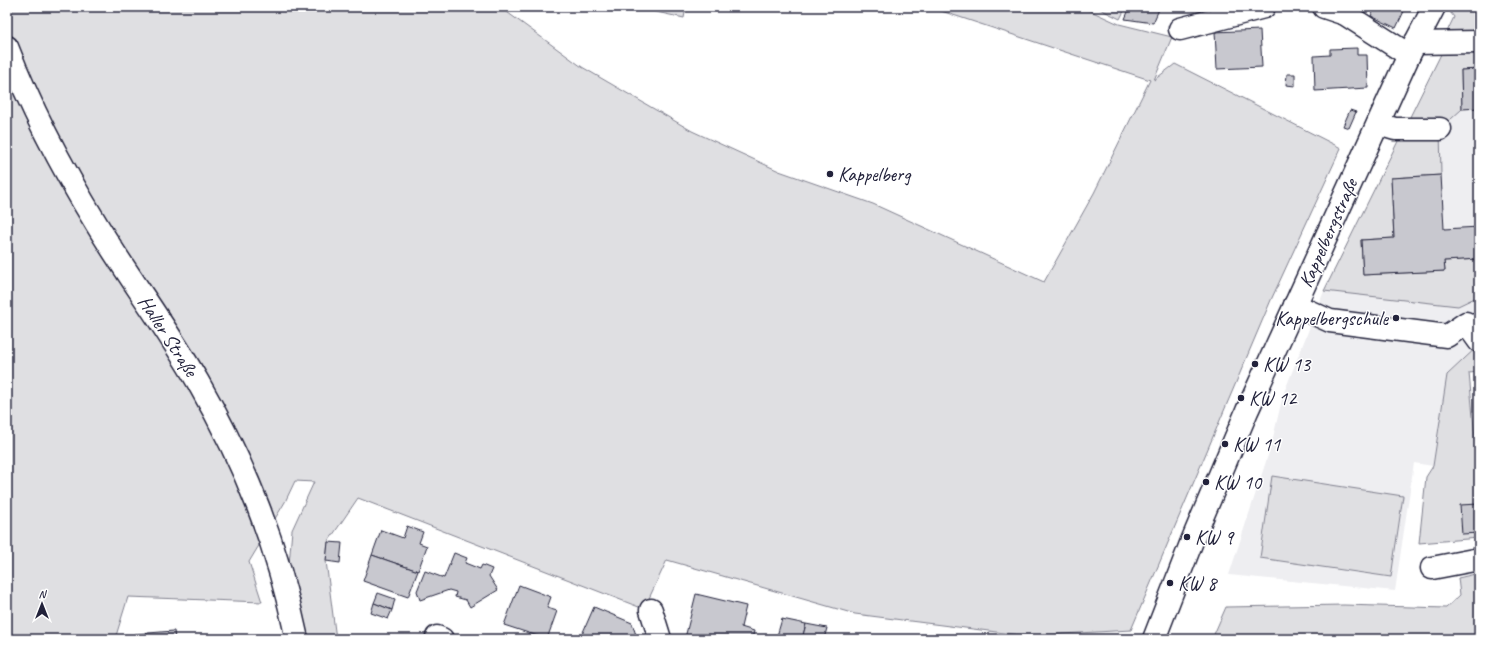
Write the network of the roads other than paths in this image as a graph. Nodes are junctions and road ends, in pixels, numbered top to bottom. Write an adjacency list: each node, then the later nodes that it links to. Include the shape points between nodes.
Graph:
1 (1324, 7): 7 (street, via 1345,14)
2 (1434, 7): 7 (street, Kappelbergstraße)
3 (1255, 8): 4 (street)
4 (1180, 29)
5 (1479, 42): 7 (street)
6 (7, 47): 15 (street, Haller Straße, via 47,138 72,183 198,381 240,462 277,557)
7 (1412, 49): 8 (street, Kappelbergstraße)
8 (1378, 124): 9 (street, via 1395,129); 10 (street, Kappelbergstraße)
9 (1440, 129)
10 (1295, 306): 11 (street, via 1330,321 1447,336 1466,323); 17 (street, Kappelbergstraße, via 1244,418)
11 (1479, 341)
12 (1479, 559): 13 (street)
13 (1432, 568)
14 (651, 610): 16 (street)
15 (297, 639)
16 (660, 639)
17 (1154, 639)

